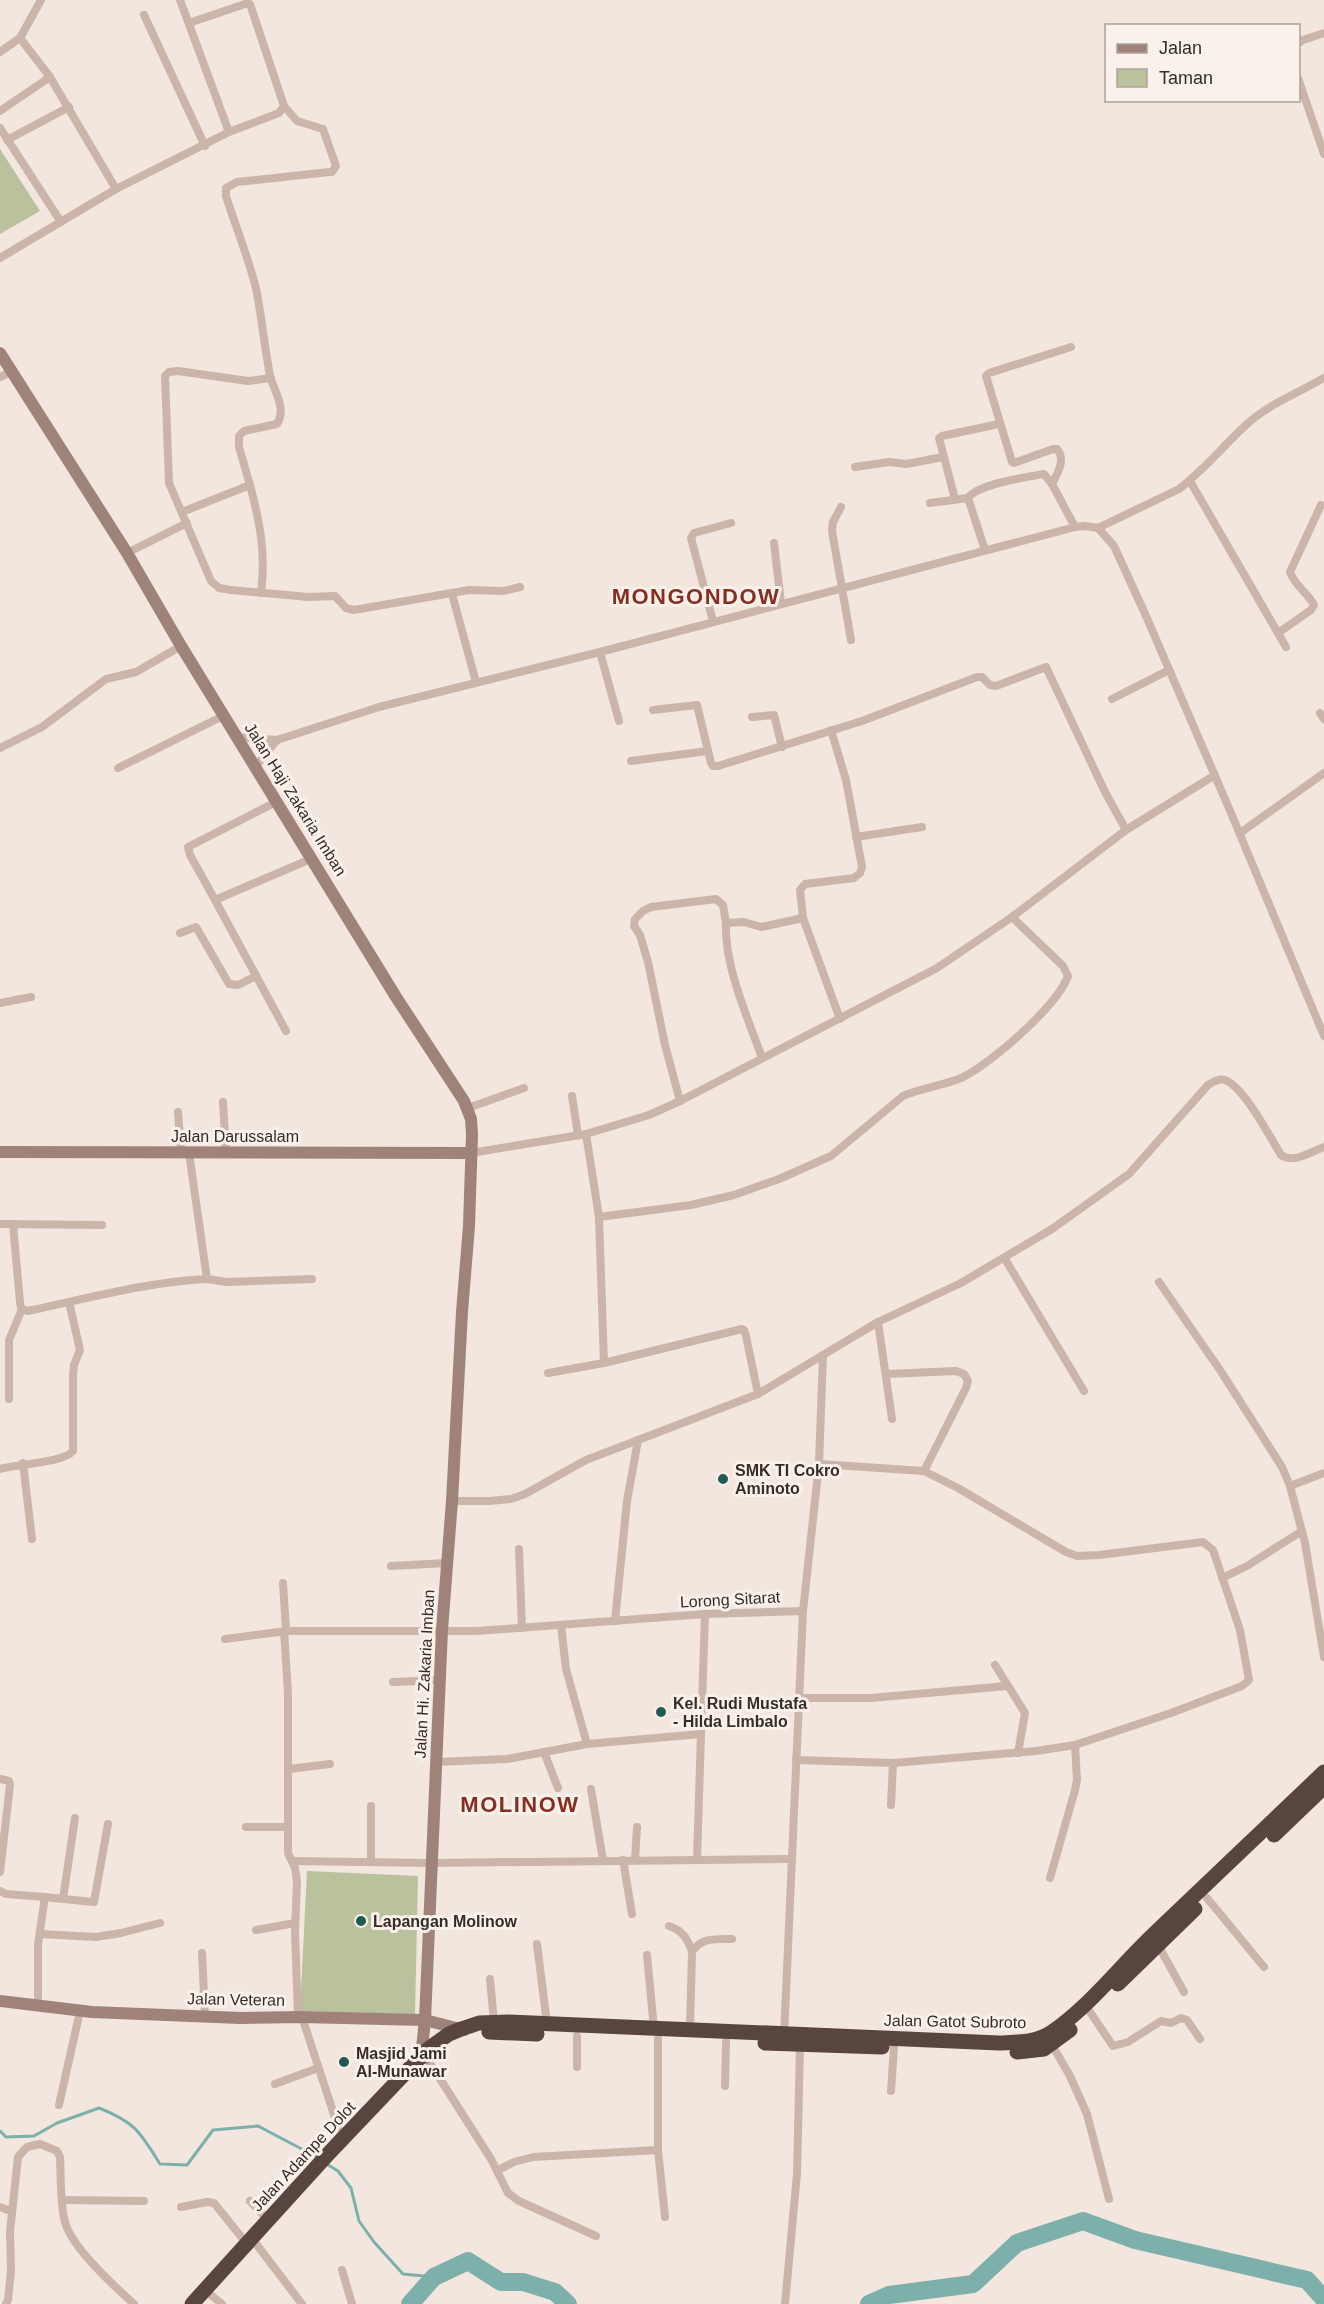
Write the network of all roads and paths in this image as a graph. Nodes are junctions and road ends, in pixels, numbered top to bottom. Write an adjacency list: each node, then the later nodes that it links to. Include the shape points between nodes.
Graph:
1 (41, 0): 6 (street)
2 (180, 0): 4 (street)
3 (144, 15): 17 (street)
4 (189, 23): 11 (street, via 250,4); 15 (street)
5 (1324, 33): 7 (street)
6 (20, 38): 8 (street); 9 (street)
7 (1300, 42)
8 (0, 52)
9 (50, 77): 12 (street); 13 (street)
10 (1300, 81): 18 (street)
11 (284, 106): 15 (street, via 279,113); 25 (street, via 297,121 323,129 336,166 332,172 237,182 226,188 256,291)
12 (69, 107): 16 (street); 19 (street)
13 (0, 111)
14 (0, 128): 16 (street)
15 (230, 132): 17 (street)
16 (7, 140): 20 (street)
17 (205, 146): 19 (street)
18 (1324, 154)
19 (116, 189): 20 (street)
20 (61, 222): 21 (street)
21 (0, 258)
22 (1071, 347): 27 (street, via 986,376)
23 (0, 353): 24 (main road, Jalan Haji Zakaria Imban)
24 (5, 375): 45 (main road, Jalan Haji Zakaria Imban)
25 (271, 378): 32 (street, via 280,402 279,422 244,431 238,439); 38 (street, via 248,381 189,372 166,374 169,483)
26 (1324, 378): 30 (street, via 1248,423)
27 (999, 424): 28 (street, via 942,436 939,441); 31 (street, via 1014,463 1057,448 1061,464)
28 (943, 457): 29 (street, via 906,464); 34 (street)
29 (855, 466)
30 (1190, 481): 42 (street); 52 (street)
31 (1052, 484): 33 (street, via 1044,474 1037,475 997,484); 41 (street)
32 (250, 485): 38 (street); 48 (street, via 263,545)
33 (968, 498): 34 (street); 44 (street)
34 (955, 499): 35 (street)
35 (930, 503)
36 (1321, 505): 52 (street, via 1290,572 1314,605)
37 (841, 507): 47 (street, via 832,531)
38 (182, 512): 39 (street)
39 (187, 523): 45 (street); 48 (street, via 214,585)
40 (731, 523): 51 (street, via 694,533 691,538)
41 (1075, 526): 42 (street); 44 (street)
42 (1098, 528): 57 (street, via 1113,546)
43 (774, 543): 50 (street)
44 (985, 550): 47 (street)
45 (127, 553): 54 (main road, Jalan Haji Zakaria Imban)
46 (520, 587): 49 (street)
47 (842, 588): 50 (street); 53 (street)
48 (261, 593): 49 (street, via 335,596 346,609 354,610)
49 (452, 594): 58 (street)
50 (781, 603): 51 (street)
51 (713, 621): 56 (street)
52 (1278, 633): 55 (street)
53 (851, 640)
54 (181, 646): 61 (main road, Jalan Haji Zakaria Imban); 68 (street, via 136,672 106,679 42,727)
55 (1286, 646)
56 (600, 652): 58 (street); 63 (street)
57 (1169, 670): 59 (street); 74 (street)
58 (476, 682): 66 (street, via 343,717)
59 (1112, 699)
60 (653, 710): 69 (street, via 697,705)
61 (225, 716): 65 (main road, Jalan Haji Zakaria Imban); 72 (street)
62 (752, 717): 67 (street, via 774,715)
63 (619, 721)
64 (831, 730): 67 (street); 77 (street, via 977,677 996,686 1046,667); 79 (street, via 846,780)
65 (238, 737): 66 (street); 71 (main road, Jalan Haji Zakaria Imban)
66 (277, 740): 71 (street)
67 (782, 747): 69 (street, via 718,766 713,766)
68 (0, 748)
69 (708, 751): 70 (street)
70 (631, 760)
71 (256, 766): 75 (main road, Jalan Haji Zakaria Imban)
72 (118, 768)
73 (1324, 773): 78 (street)
74 (1215, 776): 77 (street); 78 (street)
75 (278, 801): 80 (main road, Jalan Haji Zakaria Imban); 81 (street, via 188,847)
76 (922, 827): 79 (street)
77 (1126, 830): 82 (street)
78 (1240, 833): 91 (street)
79 (856, 837): 83 (street, via 860,873 847,880 805,884 800,890)
80 (313, 858): 81 (street); 97 (main road, Jalan Haji Zakaria Imban)
81 (215, 900): 86 (street)
82 (1012, 917): 89 (street, via 937,968); 105 (street, via 1063,966 1068,976 1065,986 1025,1029 979,1068 903,1096 831,1156 779,1179 691,1205)
83 (803, 918): 84 (street, via 760,927 744,922); 89 (street)
84 (726, 923): 92 (street, via 734,975); 95 (street, via 723,905 716,900 651,907 634,922 648,962)
85 (180, 933): 86 (street, via 196,927 229,984 238,985)
86 (256, 975): 90 (street)
87 (31, 997): 88 (street)
88 (0, 1003)
89 (840, 1019): 92 (street)
90 (286, 1031)
91 (1324, 1036)
92 (762, 1058): 95 (street)
93 (524, 1088): 97 (street)
94 (572, 1096): 99 (street)
95 (680, 1101): 99 (street, via 649,1115)
96 (223, 1102): 103 (street)
97 (468, 1108): 104 (main road, Jalan Haji Zakaria Imban)
98 (178, 1112): 102 (street)
99 (582, 1134): 104 (street); 105 (street)
100 (1324, 1147): 109 (street, via 1287,1159 1242,1096 1231,1084 1218,1080 1208,1085 1129,1174)
101 (0, 1152): 102 (main road, Jalan Darussalam)
102 (185, 1153): 103 (main road, Jalan Darussalam); 110 (street)
103 (226, 1153): 104 (main road, Jalan Darussalam)
104 (471, 1153): 113 (main road, Jalan Haji Zakaria Imban)
105 (599, 1217): 118 (street)
106 (0, 1224): 107 (street)
107 (14, 1224): 108 (street); 115 (street)
108 (102, 1225)
109 (1005, 1259): 116 (street); 122 (street)
110 (207, 1279): 111 (street); 114 (street)
111 (312, 1279)
112 (1159, 1282): 132 (street, via 1274,1451)
113 (464, 1289): 133 (main road, Jalan Hi. Zakaria Imban)
114 (69, 1302): 115 (street); 127 (street, via 80,1350 73,1375 73,1451 65,1458)
115 (22, 1309): 119 (street, via 9,1340)
116 (878, 1322): 117 (street); 121 (street)
117 (823, 1355): 123 (street); 128 (street)
118 (604, 1363): 120 (street); 123 (street, via 741,1329 746,1336)
119 (4, 1368): 124 (street)
120 (548, 1373)
121 (886, 1374): 125 (street); 130 (street, via 956,1371 968,1381)
122 (1084, 1391)
123 (758, 1394): 126 (street)
124 (9, 1399)
125 (892, 1419)
126 (638, 1440): 133 (street, via 586,1460 511,1499); 143 (street, via 627,1501)
127 (23, 1463): 129 (street); 135 (street)
128 (819, 1464): 130 (street); 141 (street)
129 (0, 1469)
130 (924, 1471): 139 (street, via 1072,1554 1099,1555 1203,1542 1213,1550)
131 (1324, 1473): 132 (street)
132 (1290, 1486): 134 (street)
133 (452, 1502): 137 (main road, Jalan Hi. Zakaria Imban)
134 (1302, 1531): 139 (street); 149 (street)
135 (32, 1539)
136 (519, 1549): 145 (street)
137 (447, 1563): 138 (street); 146 (main road, Jalan Hi. Zakaria Imban)
138 (391, 1566)
139 (1222, 1578): 157 (street, via 1240,1630 1247,1683)
140 (283, 1583): 147 (street)
141 (803, 1611): 142 (street, Lorong Sitarat); 154 (street, Lorong Sitarat)
142 (705, 1614): 143 (street, Lorong Sitarat); 155 (street)
143 (615, 1621): 144 (street, Lorong Sitarat)
144 (561, 1625): 145 (street, Lorong Sitarat); 156 (street, via 566,1669)
145 (522, 1628): 146 (street, Lorong Sitarat)
146 (442, 1630): 147 (street, Lorong Sitarat); 151 (main road, Jalan Hi. Zakaria Imban)
147 (285, 1631): 148 (street, Lorong Sitarat); 164 (street)
148 (225, 1639)
149 (1324, 1657)
150 (995, 1665): 153 (street)
151 (440, 1680): 152 (street); 161 (main road, Jalan Hi. Zakaria Imban)
152 (393, 1682)
153 (1006, 1686): 154 (street, via 871,1698); 159 (street, via 1024,1713)
154 (799, 1698): 160 (street, Lorong Sitarat)
155 (701, 1734): 156 (street); 182 (street)
156 (587, 1744): 158 (street)
157 (1075, 1745): 159 (street); 187 (street, via 1077,1780)
158 (544, 1752): 161 (street, via 492,1760); 168 (street)
159 (1027, 1752): 162 (street)
160 (796, 1760): 162 (street); 178 (street, Lorong Sitarat)
161 (436, 1762): 185 (main road, Jalan Hi. Zakaria Imban)
162 (893, 1763): 170 (street)
163 (330, 1764): 164 (street)
164 (289, 1769): 175 (street)
165 (1324, 1772): 177 (highway, Jalan Gatot Subroto)
166 (0, 1779): 186 (street, via 10,1785)
167 (1324, 1787): 177 (highway, Jalan Gatot Subroto)
168 (558, 1788)
169 (591, 1789): 179 (street)
170 (891, 1805)
171 (371, 1806): 184 (street)
172 (75, 1818): 191 (street)
173 (108, 1824): 191 (street, via 94,1902)
174 (246, 1827): 175 (street)
175 (288, 1827): 183 (street, via 288,1853)
176 (637, 1827): 181 (street)
177 (1255, 1846): 190 (highway, Jalan Gatot Subroto); 224 (highway, Jalan Gatot Subroto, via 1154,1934 1052,2032 1028,2042)
178 (792, 1859): 182 (street); 219 (street, Lorong Sitarat)
179 (603, 1860): 180 (street); 185 (street)
180 (623, 1860): 181 (street); 192 (street)
181 (635, 1860): 182 (street)
182 (697, 1860)
183 (292, 1861): 184 (street); 194 (street, via 297,1881)
184 (371, 1862): 185 (street)
185 (430, 1863): 213 (main road, Jalan Hi. Zakaria Imban)
186 (0, 1872)
187 (1050, 1878)
188 (0, 1891): 189 (street)
189 (45, 1897): 191 (street); 197 (street)
190 (1207, 1898): 200 (highway, Jalan Gatot Subroto); 204 (street)
191 (63, 1899)
192 (632, 1914)
193 (160, 1923): 197 (street, via 96,1937)
194 (296, 1923): 196 (street); 212 (street)
195 (669, 1926): 201 (street, via 683,1934)
196 (256, 1930)
197 (39, 1934): 208 (street)
198 (732, 1939): 201 (street, via 703,1941)
199 (537, 1944): 214 (street)
200 (1158, 1945): 206 (street); 210 (highway, Jalan Gatot Subroto)
201 (692, 1952): 216 (street)
202 (202, 1953): 211 (street)
203 (647, 1955): 217 (street)
204 (1264, 1967)
205 (490, 1979): 215 (street)
206 (1184, 1992)
207 (0, 2001): 208 (main road, Jalan Veteran)
208 (38, 2006): 209 (main road, Jalan Veteran)
209 (80, 2011): 211 (main road, Jalan Veteran); 232 (street)
210 (1090, 2012): 220 (street, via 1113,2046 1128,2042 1158,2022 1170,2023 1181,2018 1187,2020); 225 (highway, Jalan Gatot Subroto)
211 (205, 2016): 212 (main road, Jalan Veteran)
212 (300, 2017): 213 (main road, Jalan Veteran); 228 (street)
213 (425, 2020): 215 (main road, Jalan Veteran); 226 (main road, Jalan Hi. Zakaria Imban, via 422,2048)
214 (537, 2027): 215 (highway, Jalan Gatot Subroto); 217 (highway, Jalan Gatot Subroto); 218 (highway, Jalan Gatot Subroto)
215 (477, 2028): 226 (highway, Jalan Adampe Dolot)
216 (690, 2030): 217 (highway, Jalan Gatot Subroto); 219 (highway, Jalan Gatot Subroto)
217 (656, 2034): 218 (highway, Jalan Gatot Subroto); 221 (highway, Jalan Gatot Subroto); 234 (street)
218 (577, 2036): 227 (street)
219 (784, 2039): 221 (highway, Jalan Gatot Subroto); 222 (highway, Jalan Gatot Subroto); 224 (highway, Jalan Gatot Subroto)
220 (1200, 2039)
221 (726, 2042): 230 (street)
222 (800, 2045): 223 (highway, Jalan Gatot Subroto); 256 (street, via 797,2174)
223 (894, 2047): 224 (highway, Jalan Gatot Subroto); 231 (street)
224 (995, 2047): 225 (highway, Jalan Gatot Subroto)
225 (1055, 2050): 238 (street, via 1087,2114)
226 (426, 2057): 233 (highway, Jalan Adampe Dolot); 235 (highway, Jalan Adampe Dolot); 237 (street)
227 (577, 2067)
228 (318, 2068): 229 (street); 233 (street)
229 (275, 2084)
230 (725, 2086)
231 (891, 2091)
232 (59, 2105)
233 (342, 2139): 235 (highway, Jalan Adampe Dolot)
234 (658, 2150): 237 (street, via 533,2157); 245 (street)
235 (333, 2155): 236 (highway, Jalan Adampe Dolot)
236 (321, 2168): 246 (highway, Jalan Adampe Dolot); 248 (highway, Jalan Adampe Dolot)
237 (498, 2170): 247 (street, via 514,2198)
238 (1109, 2199)
239 (63, 2200): 240 (street); 244 (street, via 57,2151 33,2145 18,2157); 252 (street, via 69,2233)
240 (144, 2201)
241 (250, 2201): 246 (street)
242 (0, 2207): 244 (street)
243 (181, 2207): 248 (street, via 214,2203)
244 (11, 2211): 251 (street, via 11,2271)
245 (665, 2217)
246 (268, 2220): 248 (highway, Jalan Adampe Dolot)
247 (596, 2236)
248 (252, 2244): 250 (highway, Jalan Adampe Dolot); 253 (highway, Jalan Adampe Dolot); 254 (street)
249 (342, 2270): 255 (street)
250 (212, 2301)
251 (6, 2304)
252 (135, 2304)
253 (192, 2304)
254 (302, 2304)
255 (352, 2304)
256 (785, 2304)

